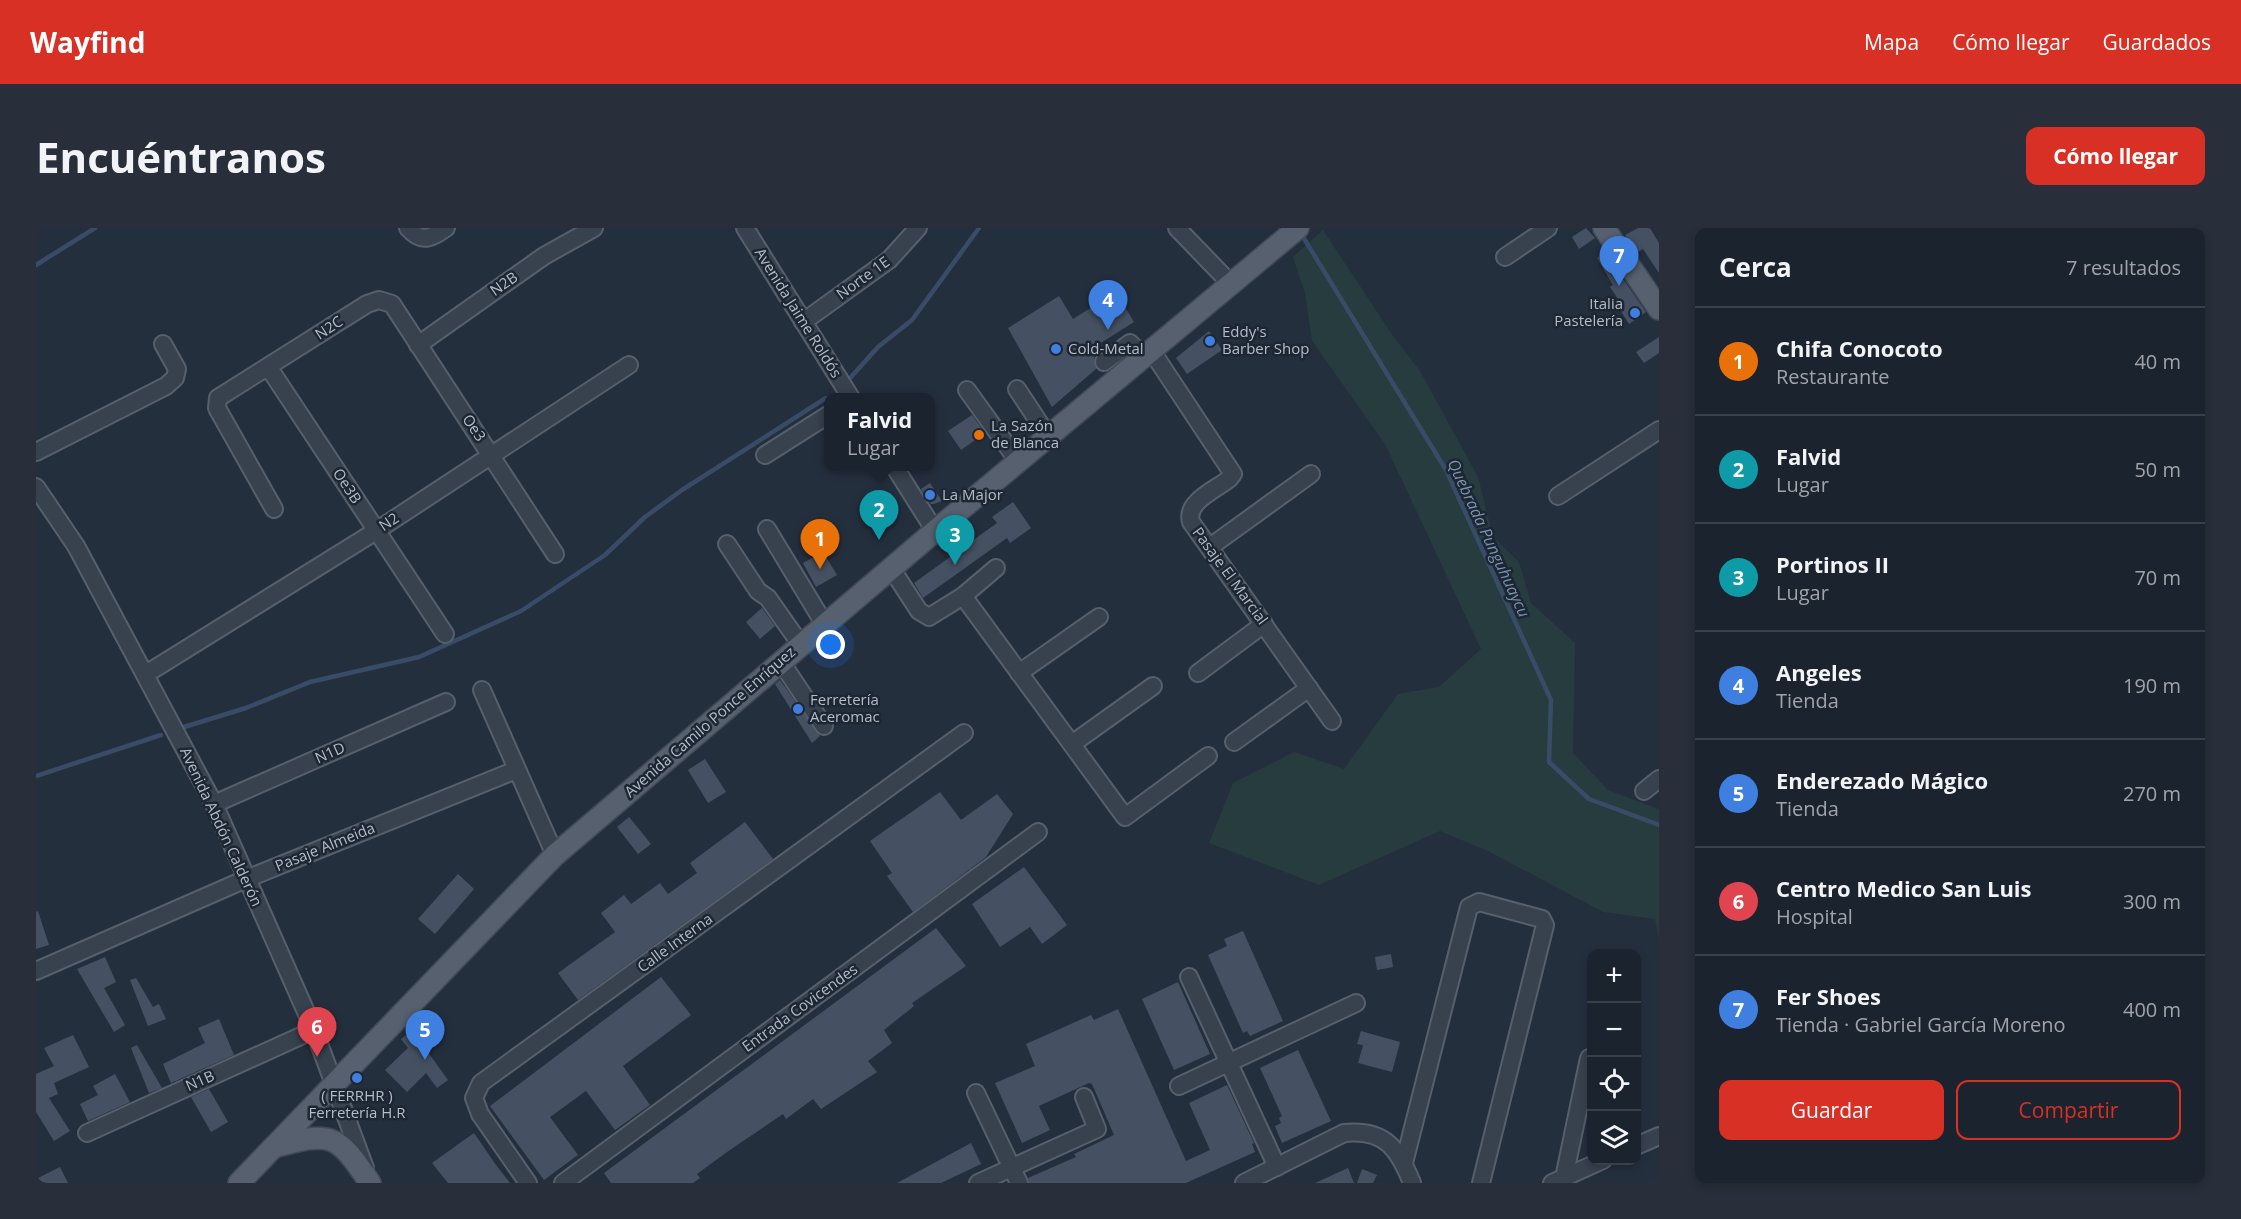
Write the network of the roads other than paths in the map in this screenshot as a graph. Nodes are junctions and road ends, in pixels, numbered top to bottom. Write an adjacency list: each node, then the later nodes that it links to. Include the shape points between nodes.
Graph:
1 (446, 228): 9 (street, via 430,239)
2 (594, 228): 16 (street, N2B, via 544,256)
3 (745, 228): 14 (street, Avenida Jaime Roldós)
4 (918, 228): 14 (street, Norte 1E, via 889,260)
5 (1178, 228): 11 (street)
6 (1298, 228): 11 (main road, Avenida Camilo Ponce Enríquez)
7 (1548, 228): 10 (street)
8 (1604, 228): 13 (main road)
9 (413, 233)
10 (1505, 257)
11 (1231, 284): 17 (main road, Avenida Camilo Ponce Enríquez)
12 (392, 304): 16 (street, Oe3); 20 (street, N2C, via 384,300 371,302)
13 (1659, 309)
14 (803, 322): 23 (street, Avenida Jaime Roldós)
15 (163, 344): 27 (street, via 177,369 175,378 166,386)
16 (418, 345): 28 (street, Oe3)
17 (1147, 353): 18 (street, via 1130,343); 26 (main road, Avenida Camilo Ponce Enríquez); 40 (street, Pasaje El Marcial, via 1233,474 1192,506 1189,515)
18 (1104, 362)
19 (629, 365): 28 (street, N2)
20 (269, 368): 35 (street, N2C, via 222,394 216,402); 37 (street, Oe3B)
21 (1017, 389): 26 (street)
22 (967, 390): 30 (street)
23 (848, 393)
24 (824, 418): 29 (street)
25 (1659, 430): 34 (street)
26 (1048, 436): 30 (main road, Avenida Camilo Ponce Enríquez)
27 (36, 452)
28 (491, 454): 37 (street, N2); 41 (street, Oe3)
29 (765, 455)
30 (1018, 461): 38 (main road, Avenida Camilo Ponce Enríquez)
31 (897, 471): 38 (street)
32 (1311, 474): 40 (street)
33 (36, 487): 53 (street, Avenida Abdón Calderón, via 76,546)
34 (1558, 496)
35 (274, 509)
36 (767, 529): 47 (street)
37 (376, 531): 48 (street, Oe3B); 53 (street, N2)
38 (935, 531): 43 (main road, Avenida Camilo Ponce Enríquez)
39 (727, 544): 49 (street)
40 (1210, 547): 46 (street, Pasaje El Marcial)
41 (555, 554)
42 (996, 567): 44 (street)
43 (891, 568): 44 (street, via 919,611 929,617); 47 (main road, Avenida Camilo Ponce Enríquez)
44 (963, 596): 51 (street)
45 (1099, 617): 51 (street)
46 (1264, 624): 52 (street); 55 (street, Pasaje El Marcial)
47 (825, 625): 49 (main road, Avenida Camilo Ponce Enríquez)
48 (445, 634)
49 (801, 645): 50 (main road, Avenida Camilo Ponce Enríquez)
50 (781, 662): 59 (street); 69 (main road, Avenida Camilo Ponce Enríquez)
51 (1019, 673): 62 (street)
52 (1198, 673)
53 (146, 674): 67 (street, Avenida Abdón Calderón)
54 (1153, 686): 62 (street)
55 (1309, 688): 58 (street, Pasaje El Marcial); 61 (street)
56 (482, 690): 64 (street)
57 (446, 702): 67 (street, N1D)
58 (1332, 722)
59 (824, 726)
60 (964, 733): 92 (street, Calle Interna, via 481,1083 474,1098 480,1114)
61 (1234, 742)
62 (1072, 744): 63 (street, via 1125,817)
63 (1208, 756)
64 (516, 770): 69 (street); 70 (street, Pasaje Almeida)
65 (1659, 779): 66 (street)
66 (1644, 790)
67 (214, 804): 70 (street, Avenida Abdón Calderón)
68 (1038, 832): 93 (street, Entrada Covicendes)
69 (555, 855): 77 (main road, Avenida Camilo Ponce Enríquez)
70 (246, 879): 71 (street, Pasaje Almeida); 74 (street, Avenida Abdón Calderón)
71 (36, 971)
72 (1189, 977): 75 (street)
73 (1356, 1003): 75 (street)
74 (314, 1030): 77 (street, Avenida Abdón Calderón); 81 (street, N1B)
75 (1229, 1064): 78 (street); 88 (street)
76 (1587, 1066): 89 (street)
77 (335, 1084): 84 (main road, Avenida Camilo Ponce Enríquez); 91 (street, Avenida Abdón Calderón)
78 (1179, 1086)
79 (976, 1093): 87 (street)
80 (1084, 1097): 87 (street, via 1097,1128)
81 (87, 1132)
82 (1659, 1136): 83 (street)
83 (1641, 1144)
84 (270, 1148): 90 (main road, Avenida Camilo Ponce Enríquez); 91 (main road, via 309,1137 328,1139 350,1153)
85 (1404, 1163): 88 (street, via 1386,1140 1361,1131 1344,1133); 97 (street); 98 (street, via 1469,907 1479,902 1542,920 1545,925)
86 (1594, 1165): 89 (street)
87 (1012, 1167): 94 (street); 95 (street)
88 (1277, 1167): 96 (street)
89 (1558, 1180)
90 (239, 1183)
91 (370, 1183)
92 (528, 1183)
93 (563, 1183)
94 (978, 1183)
95 (1019, 1183)
96 (1244, 1183)
97 (1412, 1183)
98 (1481, 1183)

